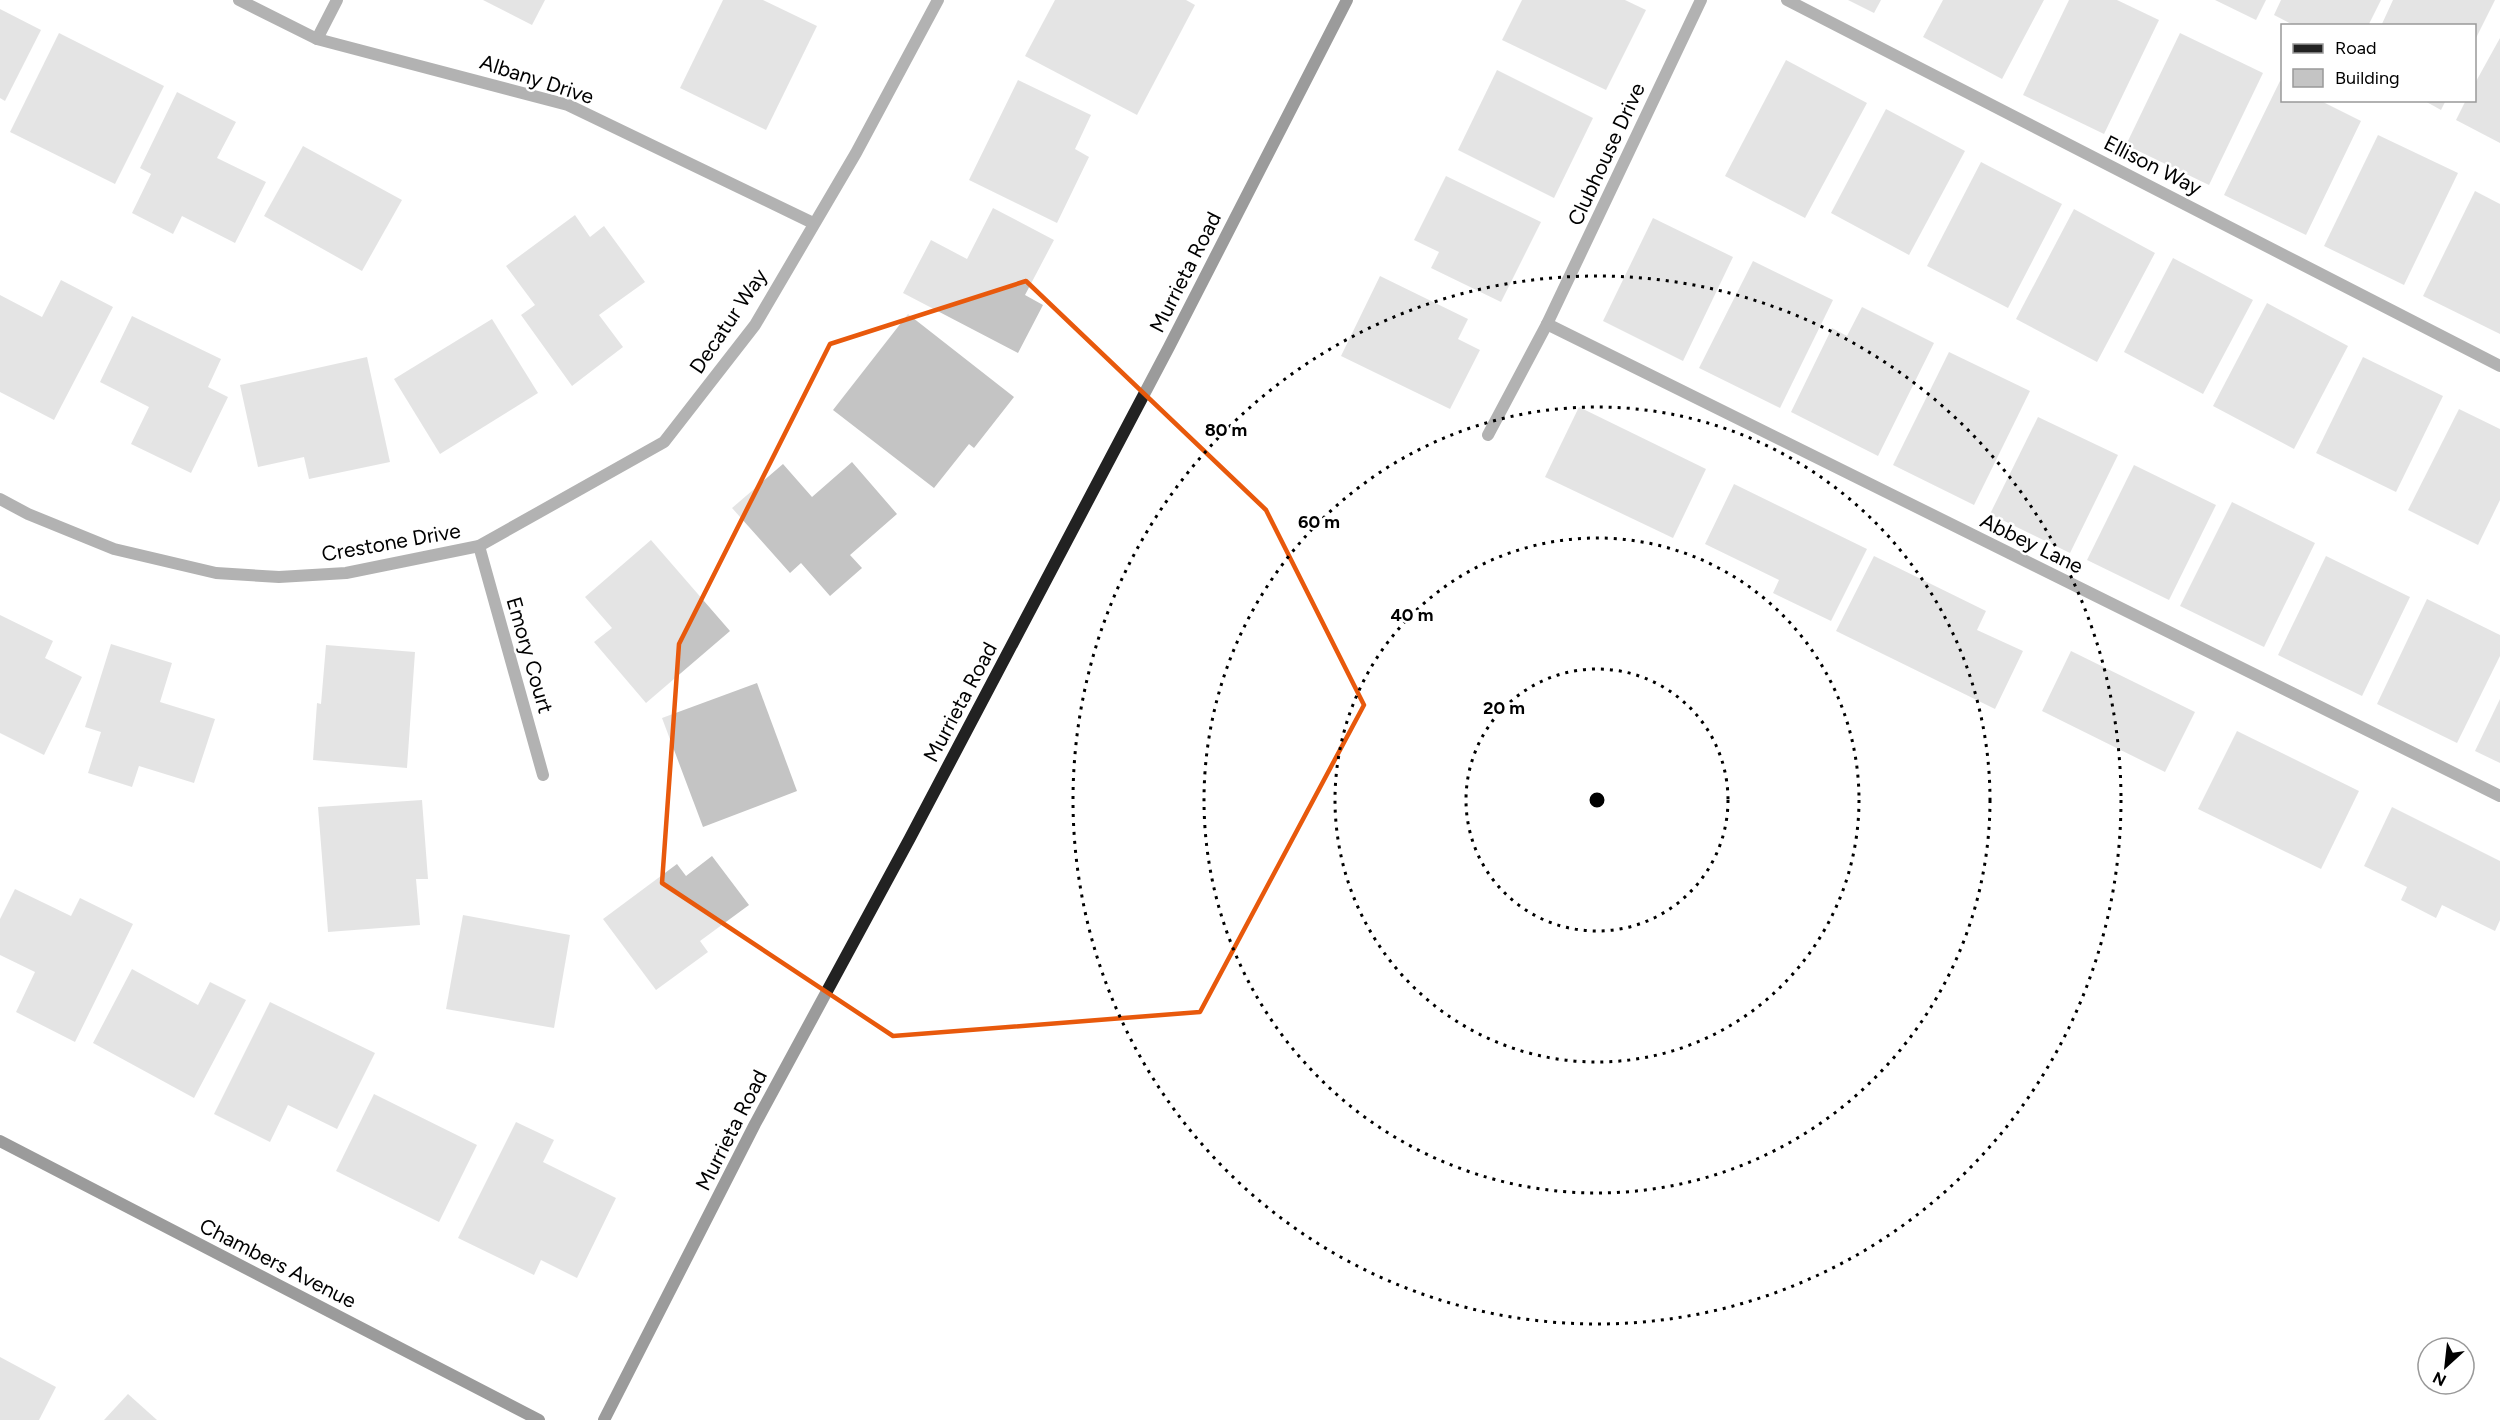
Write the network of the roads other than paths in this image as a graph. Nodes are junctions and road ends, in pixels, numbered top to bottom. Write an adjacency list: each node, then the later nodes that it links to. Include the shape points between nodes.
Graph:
1 (239, 0): 7 (street, Albany Drive)
2 (337, 0): 7 (street)
3 (938, 0): 8 (street, Decatur Way, via 856,153)
4 (1347, 0): 18 (main road, Murrieta Road, via 1169,347 755,1124)
5 (1701, 0): 9 (street, Clubhouse Drive)
6 (1787, 0): 10 (street, Ellison Way)
7 (317, 39): 8 (street, Albany Drive, via 568,105)
8 (813, 223): 13 (street, Decatur Way, via 755,325 664,442)
9 (1547, 324): 11 (street, Clubhouse Drive); 15 (street, Abbey Lane)
10 (2500, 366)
11 (1488, 435)
12 (0, 499): 13 (street, Crestone Drive, via 114,549 216,573 279,577 346,573)
13 (479, 546): 14 (street, Emory Court)
14 (543, 775)
15 (2500, 796)
16 (0, 1142): 17 (main road, Chambers Avenue)
17 (539, 1420)
18 (604, 1420)

